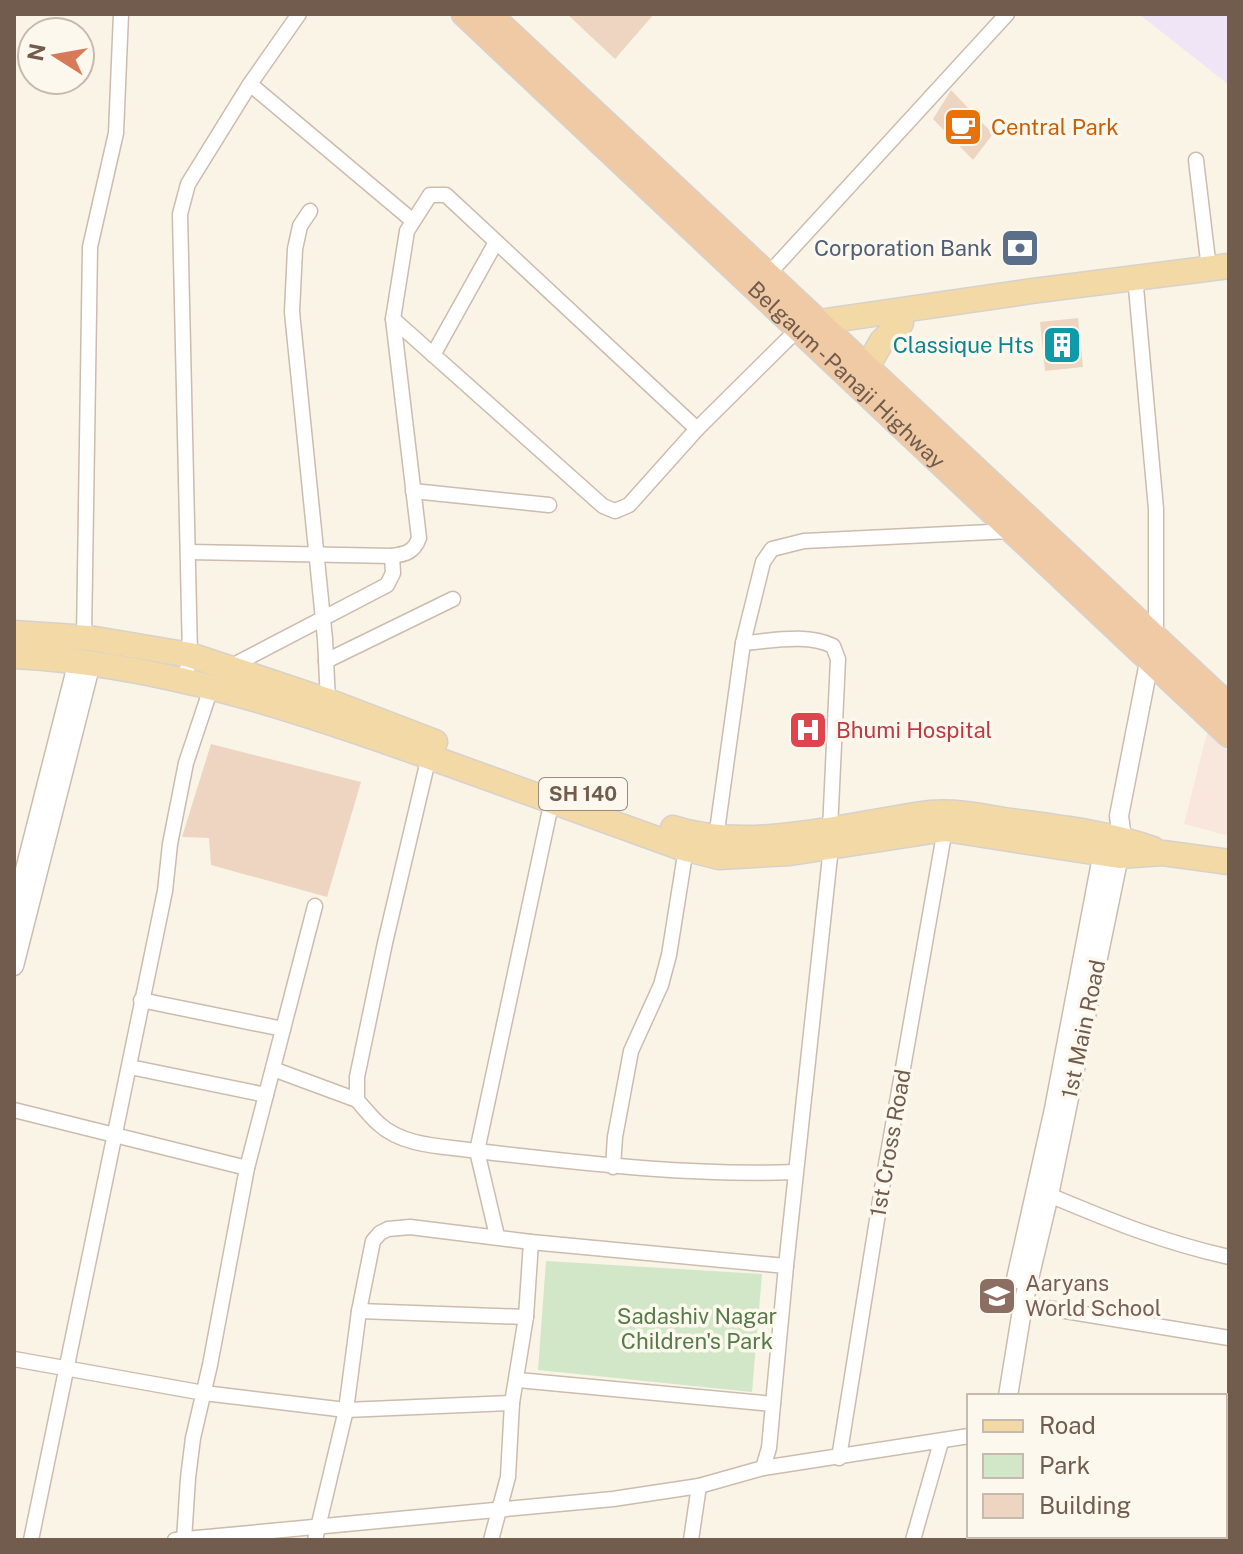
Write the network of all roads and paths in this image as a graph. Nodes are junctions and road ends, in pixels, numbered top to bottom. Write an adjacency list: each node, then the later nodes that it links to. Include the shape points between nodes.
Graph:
1 (121, 14): 31 (street, via 116,133 90,247)
2 (299, 14): 6 (street)
3 (464, 14): 12 (highway, Belgaum - Panaji Highway)
4 (489, 14): 12 (highway, Belgaum - Panaji Highway)
5 (1007, 14): 12 (street)
6 (250, 84): 9 (street); 23 (street, via 188,184 180,214)
7 (1196, 160): 11 (street)
8 (310, 211): 24 (street, via 295,249 292,312)
9 (413, 221): 10 (street, via 430,195 446,195); 14 (street)
10 (496, 242): 17 (street); 19 (street)
11 (1222, 270): 13 (main road); 16 (main road, via 1061,287)
12 (762, 281): 16 (highway, Belgaum - Panaji Highway)
13 (1136, 287): 15 (main road); 30 (street, via 1156,509)
14 (393, 319): 17 (street); 20 (street)
15 (901, 323): 16 (main road); 18 (main road, via 882,341)
16 (815, 331): 18 (highway, Belgaum - Panaji Highway); 19 (street); 22 (highway, Belgaum - Panaji Highway)
17 (433, 355): 19 (street, via 603,506 615,511 629,505)
18 (867, 367): 30 (highway, Belgaum - Panaji Highway)
19 (697, 429)
20 (413, 491): 21 (street); 25 (street, via 419,538 415,548)
21 (549, 505)
22 (1011, 531): 29 (street, via 804,541 772,549 763,562); 30 (highway, Belgaum - Panaji Highway)
23 (188, 552): 24 (street); 34 (street)
24 (316, 556): 25 (street); 27 (street)
25 (392, 556): 27 (street, via 387,585)
26 (453, 599): 33 (street)
27 (323, 618): 33 (street); 35 (street)
28 (14, 633): 31 (main road, SH 140)
29 (743, 643): 43 (street); 44 (street, via 805,638 833,646 838,659)
30 (1153, 651): 38 (highway, Belgaum - Panaji Highway); 39 (highway, Belgaum - Panaji Highway); 45 (street, 1st Main Road)
31 (84, 654): 32 (main road, SH 140); 34 (main road, SH 140); 49 (street); 50 (street)
32 (14, 656)
33 (326, 661): 37 (street)
34 (188, 667): 35 (main road, SH 140); 36 (main road, SH 140)
35 (228, 668): 37 (main road, SH 140)
36 (211, 688): 40 (main road, SH 140, via 316,716); 51 (street, via 186,763)
37 (328, 701): 46 (main road, SH 140)
38 (1229, 706)
39 (1229, 735)
40 (429, 756): 41 (main road, SH 140); 56 (street, via 385,943 357,1077)
41 (552, 800): 46 (main road, SH 140); 59 (street)
42 (945, 829): 44 (main road, SH 140); 45 (main road, SH 140); 83 (street, 1st Cross Road)
43 (716, 838): 44 (main road, SH 140); 46 (main road, SH 140)
44 (831, 838): 45 (main road, SH 140, via 950,812); 46 (main road, SH 140, via 790,853 728,857); 62 (street)
45 (1114, 840): 47 (main road, SH 140); 63 (street, 1st Main Road); 76 (street, via 1015,1284)
46 (687, 841): 60 (street, via 661,985 631,1051)
47 (1229, 862)
48 (315, 906): 52 (street)
49 (14, 913)
50 (14, 966)
51 (141, 1000): 52 (street); 53 (street)
52 (283, 1029): 54 (street)
53 (130, 1067): 55 (street); 58 (street)
54 (273, 1069): 55 (street); 56 (street)
55 (266, 1095): 61 (street)
56 (357, 1100): 59 (street, via 379,1124 402,1138)
57 (14, 1110): 58 (street)
58 (115, 1136): 61 (street); 73 (street)
59 (477, 1151): 60 (street); 64 (street)
60 (613, 1167): 62 (street)
61 (247, 1168): 75 (street)
62 (795, 1172): 67 (street)
63 (1049, 1195): 66 (street, via 1137,1232); 68 (street, 1st Main Road)
64 (497, 1236): 65 (street); 69 (street, via 410,1227 380,1233 373,1241)
65 (531, 1242): 67 (street); 70 (street)
66 (1229, 1257)
67 (786, 1266): 79 (street)
68 (1023, 1304): 71 (street); 77 (street, 1st Main Road)
69 (359, 1311): 70 (street); 80 (street)
70 (526, 1317): 74 (street)
71 (1229, 1338)
72 (14, 1359): 73 (street)
73 (66, 1367): 75 (street); 88 (street)
74 (518, 1380): 78 (street); 79 (street)
75 (204, 1393): 80 (street); 90 (street, via 193,1438)
76 (998, 1394)
77 (1008, 1394)
78 (512, 1403): 80 (street); 86 (street, via 508,1477)
79 (773, 1404): 84 (street)
80 (346, 1410): 87 (street)
81 (967, 1436): 82 (street)
82 (941, 1442): 83 (street); 93 (street)
83 (839, 1458): 84 (street)
84 (763, 1468): 85 (street)
85 (699, 1486): 86 (street); 92 (street)
86 (500, 1509): 87 (street); 91 (street)
87 (317, 1533): 90 (street)
88 (31, 1540)
89 (175, 1540): 90 (street)
90 (184, 1540)
91 (491, 1540)
92 (691, 1540)
93 (913, 1540)

